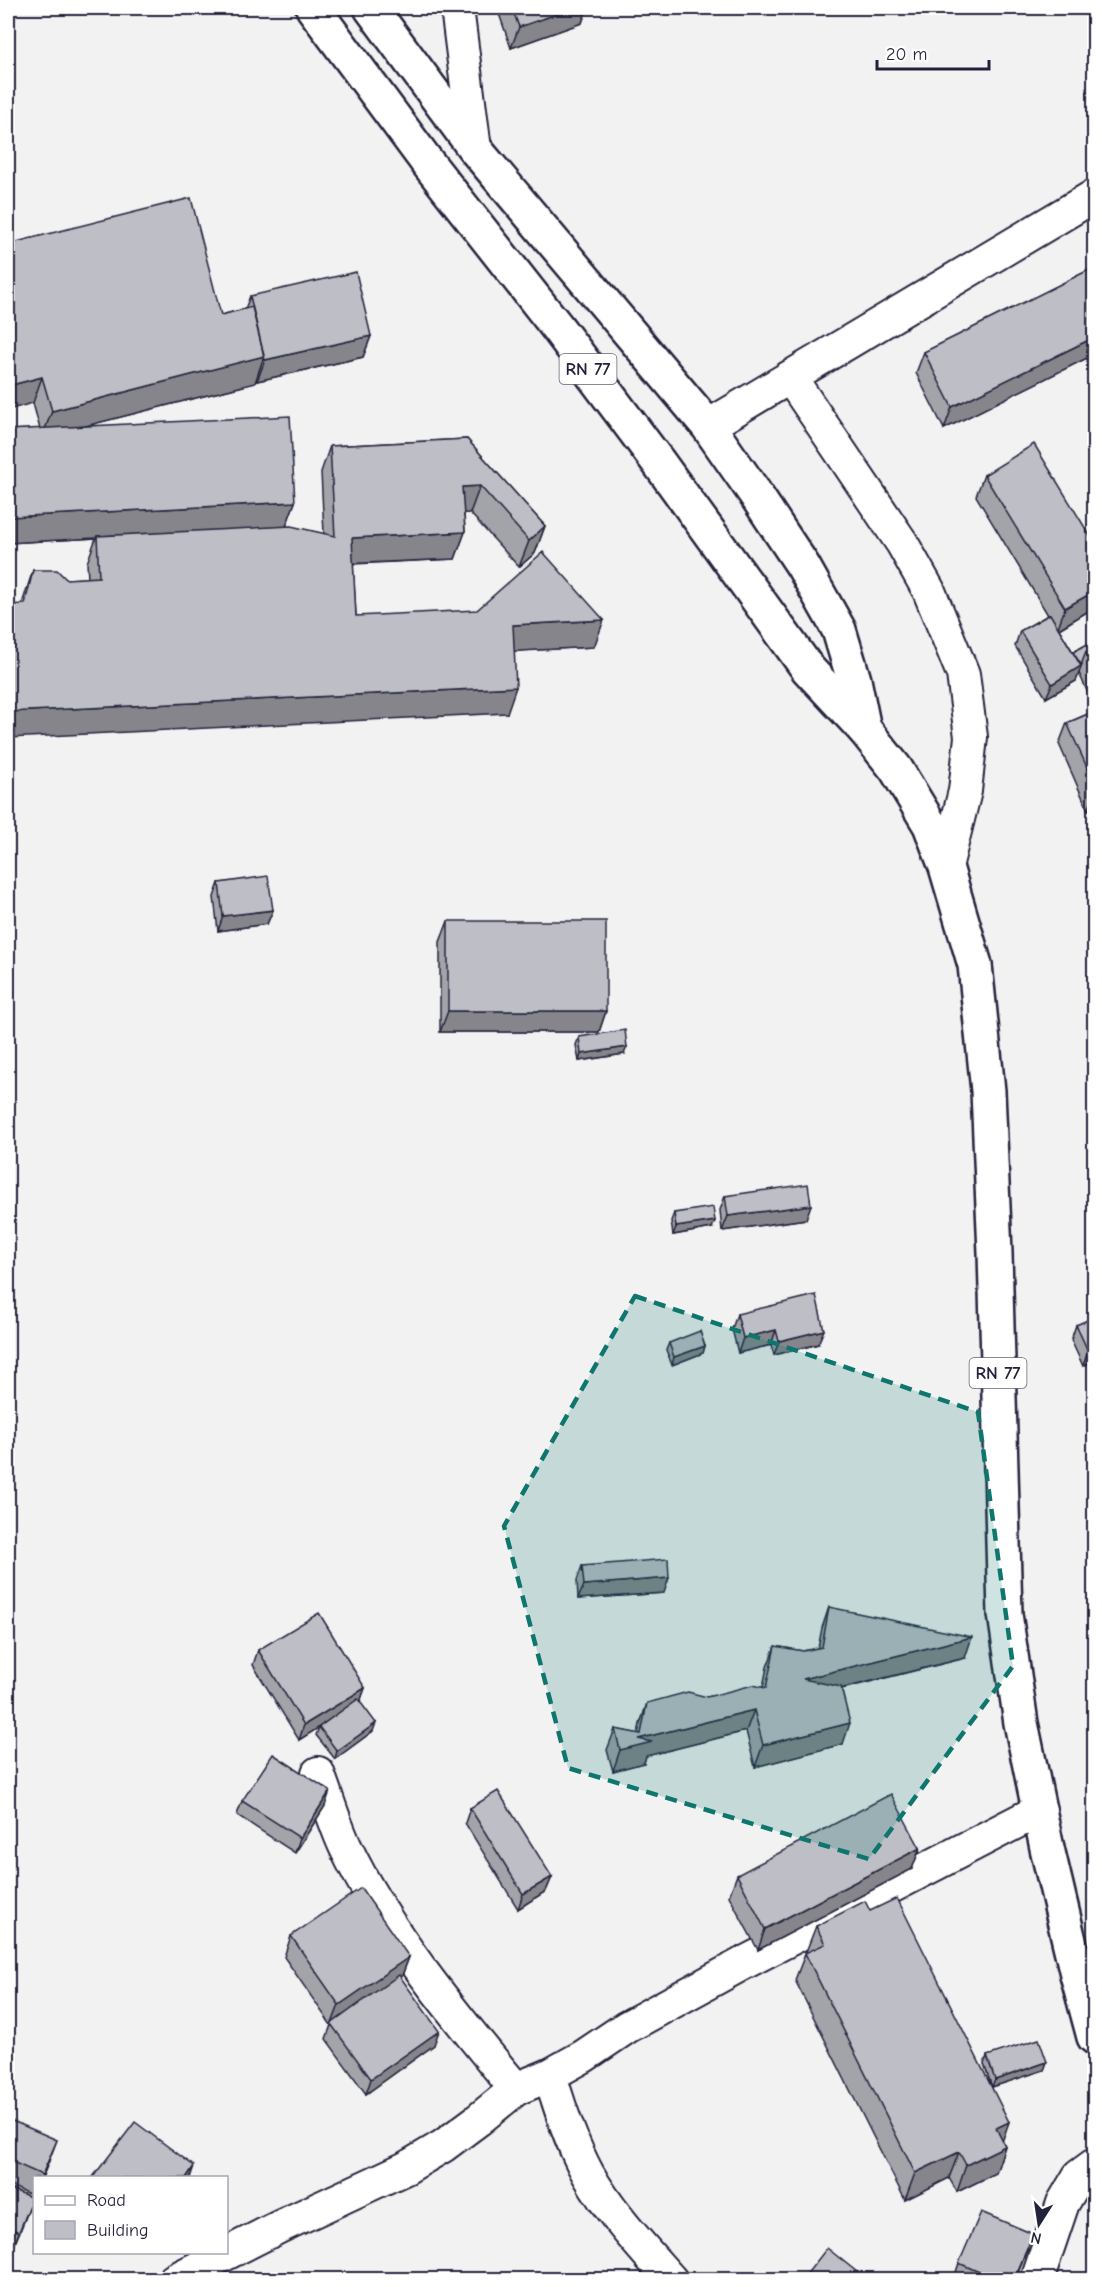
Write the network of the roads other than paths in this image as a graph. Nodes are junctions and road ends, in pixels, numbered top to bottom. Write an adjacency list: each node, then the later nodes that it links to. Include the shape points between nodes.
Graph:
1 (313, 8): 8 (main road, RN 77, via 659,463 808,669)
2 (371, 8): 4 (main road)
3 (457, 8): 4 (street)
4 (475, 149): 7 (main road)
5 (1095, 196): 6 (street)
6 (790, 377): 7 (street); 9 (street, via 902,543 929,591 963,674 971,737 965,792)
7 (708, 426): 8 (main road, via 803,566 839,630)
8 (864, 729): 9 (main road, RN 77, via 913,795)
9 (946, 867): 11 (main road, RN 77, via 975,965 995,1253 1005,1614 1021,1723)
10 (318, 1773): 14 (street, via 345,1845 379,1908 440,1995)
11 (1040, 1810): 12 (main road, RN 77); 13 (street, via 742,1964 627,2027)
12 (1095, 2037)
13 (550, 2075): 14 (street); 19 (street, via 569,2133 588,2174 620,2222)
14 (516, 2089): 16 (street, via 444,2146 406,2168)
15 (1095, 2165): 20 (street, via 1079,2176 1063,2203)
16 (228, 2253)
17 (226, 2254): 18 (street)
18 (174, 2280)
19 (670, 2280)
20 (1037, 2280)

